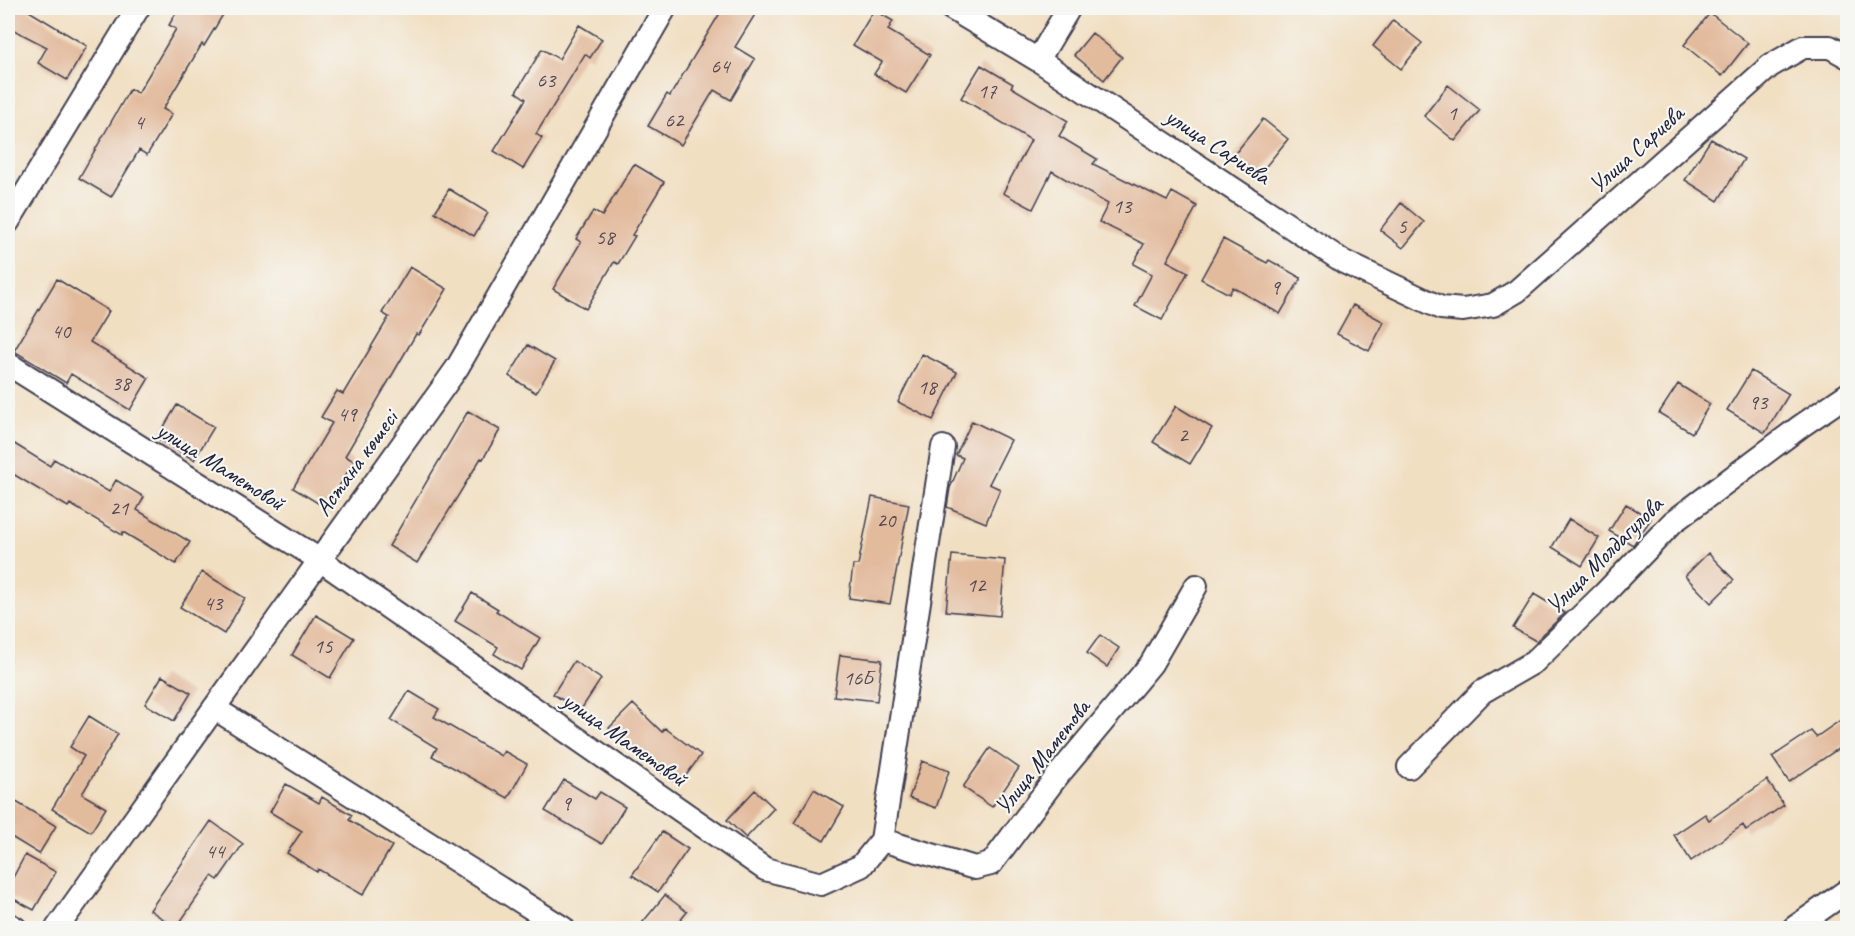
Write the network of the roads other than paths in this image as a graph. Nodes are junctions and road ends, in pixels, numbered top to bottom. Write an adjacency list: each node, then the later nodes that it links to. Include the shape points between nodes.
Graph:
1 (138, 8): 7 (street)
2 (665, 8): 12 (street, Астана көшесі, via 457,368)
3 (951, 8): 6 (street, улица Сариева)
4 (1069, 8): 6 (street)
5 (1848, 57): 8 (street, Улица Сариева, via 1830,47 1803,47 1770,66 1517,291 1492,305)
6 (1038, 60): 8 (street, улица Сариева, via 1344,262 1441,308)
7 (8, 222)
8 (1463, 310)
9 (8, 364): 12 (street, улица Маметовой)
10 (1848, 394): 15 (street, Улица Молдагулова, via 1673,522 1534,662 1482,692)
11 (943, 447): 16 (street)
12 (320, 560): 14 (street, Астана көшесі); 16 (street, улица Маметовой, via 765,869 821,884 861,866)
13 (1196, 586): 16 (street, Улица Маметова, via 1151,664 1055,779 991,864 975,868)
14 (214, 708): 20 (street, Астана көшесі); 21 (street)
15 (1409, 767)
16 (882, 840)
17 (1848, 890): 22 (street)
18 (8, 924): 19 (street)
19 (15, 928)
20 (57, 928)
21 (563, 928)
22 (1794, 928)

